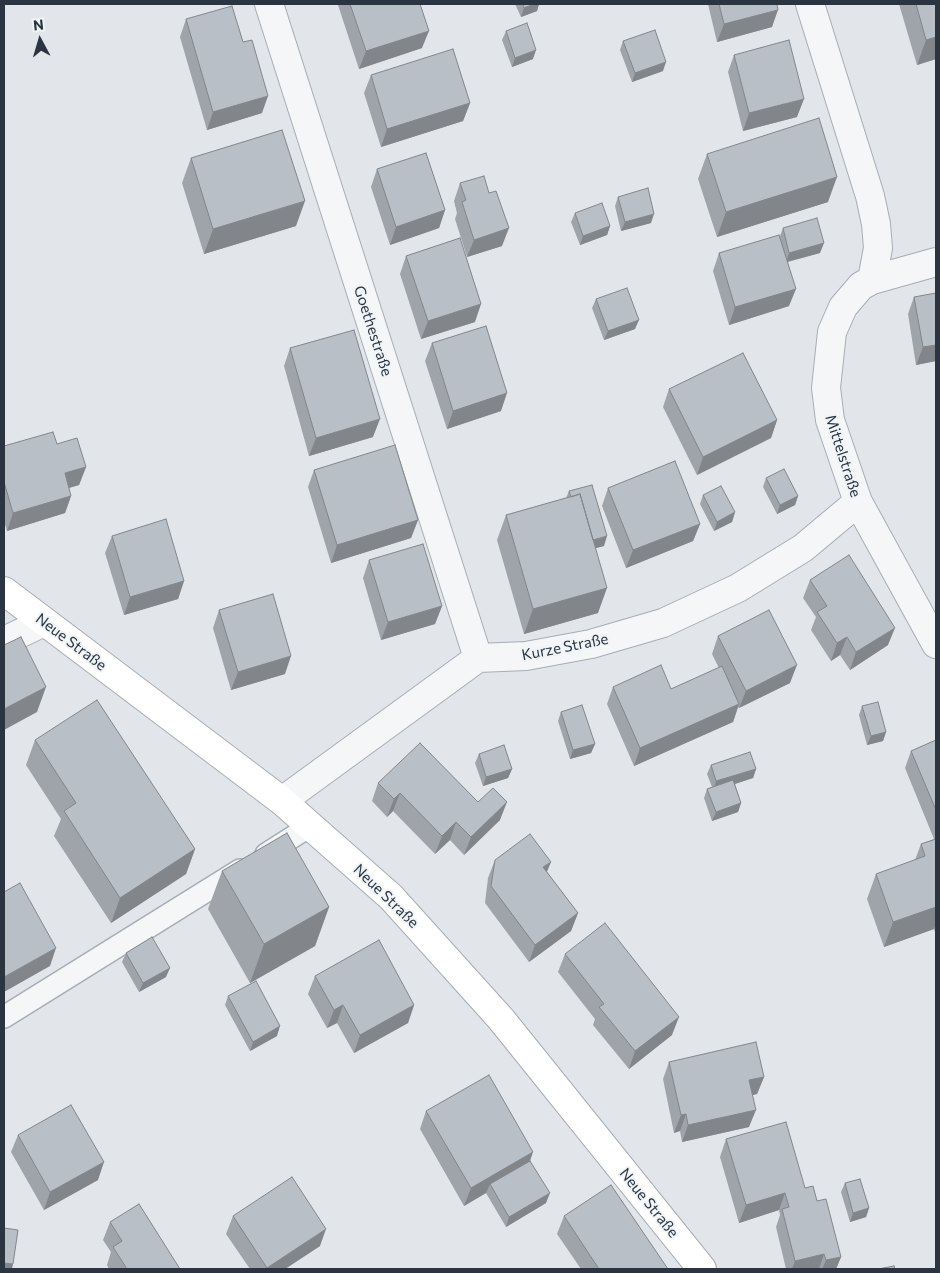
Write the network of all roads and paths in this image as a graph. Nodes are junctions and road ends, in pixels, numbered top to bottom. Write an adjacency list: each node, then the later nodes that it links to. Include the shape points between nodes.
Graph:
1 (269, 4): 10 (street, Goethestraße)
2 (810, 4): 4 (street, via 870,196 878,248)
3 (936, 262): 4 (street)
4 (872, 280): 5 (street, Mittelstraße, via 861,286 843,307 832,332 826,388 830,420)
5 (858, 502): 9 (street, Mittelstraße); 10 (street, Kurze Straße, via 803,548 738,588 662,623 591,644 526,656)
6 (4, 591): 7 (street, Neue Straße)
7 (44, 622): 8 (street); 11 (street, Neue Straße)
8 (4, 641)
9 (936, 644)
10 (478, 658): 11 (street)
11 (282, 801): 12 (street, Neue Straße)
12 (310, 826): 13 (lane); 14 (street, Neue Straße, via 391,898 501,1019)
13 (4, 1017)
14 (702, 1269)

